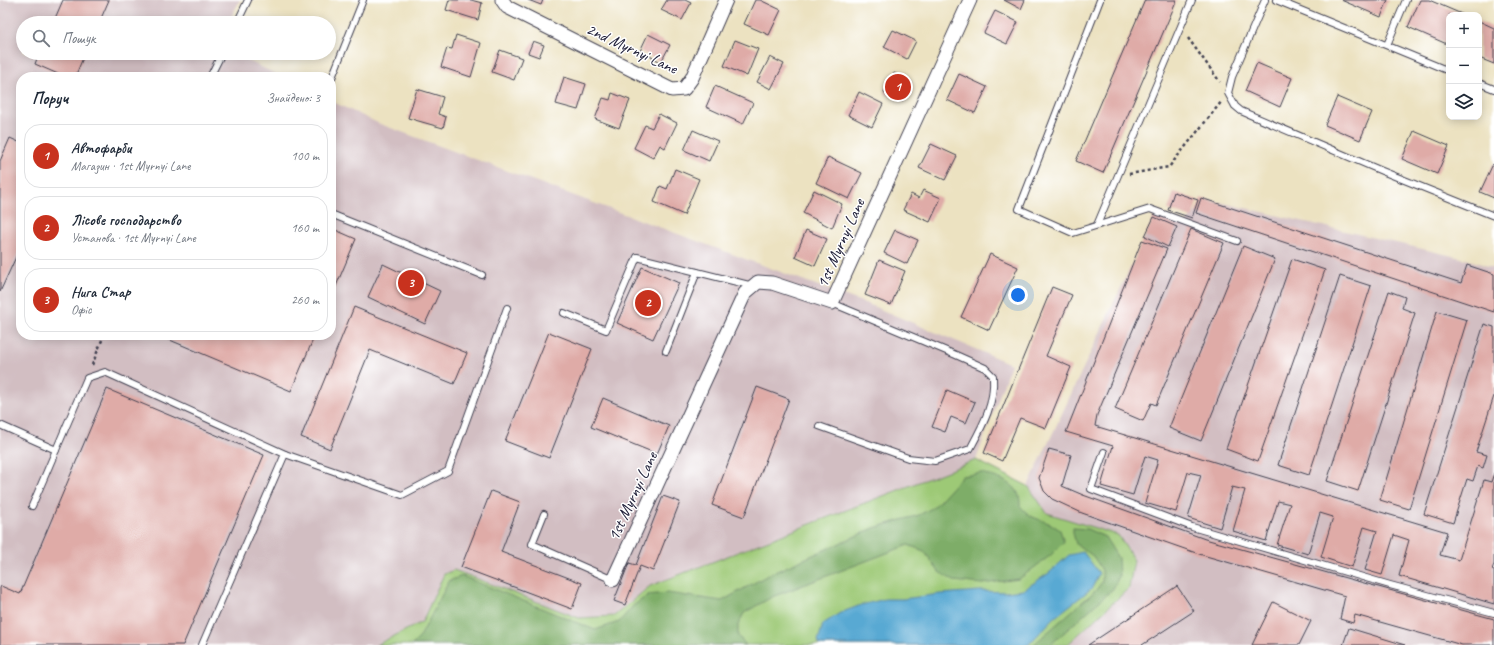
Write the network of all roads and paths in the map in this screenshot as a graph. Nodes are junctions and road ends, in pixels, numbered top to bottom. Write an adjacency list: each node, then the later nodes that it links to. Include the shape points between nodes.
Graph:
1 (248, 0): 11 (lane)
2 (362, 0): 17 (lane)
3 (502, 0): 4 (street, 2nd Myrnyi Lane, via 507,7 672,90 684,89 692,78)
4 (726, 0)
5 (970, 0): 29 (street, 1st Myrnyi Lane)
6 (1100, 0): 24 (lane, via 1019,210 1073,233)
7 (1192, 0): 12 (lane)
8 (1265, 0): 20 (lane)
9 (1276, 0): 13 (lane)
10 (1406, 0): 13 (lane)
11 (240, 16)
12 (1180, 28): 20 (path); 21 (lane)
13 (1387, 45): 15 (lane)
14 (218, 60): 16 (lane)
15 (1446, 70)
16 (212, 72)
17 (334, 72)
18 (1482, 84): 19 (lane)
19 (1494, 89)
20 (1228, 93): 21 (path, via 1169,167); 23 (lane, via 1241,111)
21 (1118, 176): 24 (lane)
22 (336, 216): 27 (lane)
23 (1494, 216)
24 (1097, 225): 25 (lane, via 1150,209)
25 (1237, 241)
26 (697, 272): 28 (lane); 31 (lane, via 637,257 606,330); 33 (lane)
27 (482, 275)
28 (753, 286): 29 (street, 1st Myrnyi Lane, via 758,282 772,283); 42 (street, 1st Myrnyi Lane, via 745,293)
29 (832, 303): 36 (lane, via 985,368 993,376 994,387 991,404 970,449 935,461 908,458)
30 (507, 308): 39 (lane, via 448,471 402,495)
31 (564, 313)
32 (102, 340): 34 (path)
33 (666, 351)
34 (87, 378): 37 (lane); 39 (lane, via 105,372)
35 (0, 424): 37 (lane)
36 (819, 426)
37 (56, 450): 40 (lane)
38 (1104, 452): 43 (lane, via 1091,489 1192,527)
39 (285, 454): 44 (lane)
40 (32, 506)
41 (544, 514): 42 (lane, via 532,544)
42 (613, 580)
43 (1494, 613)
44 (202, 645)

